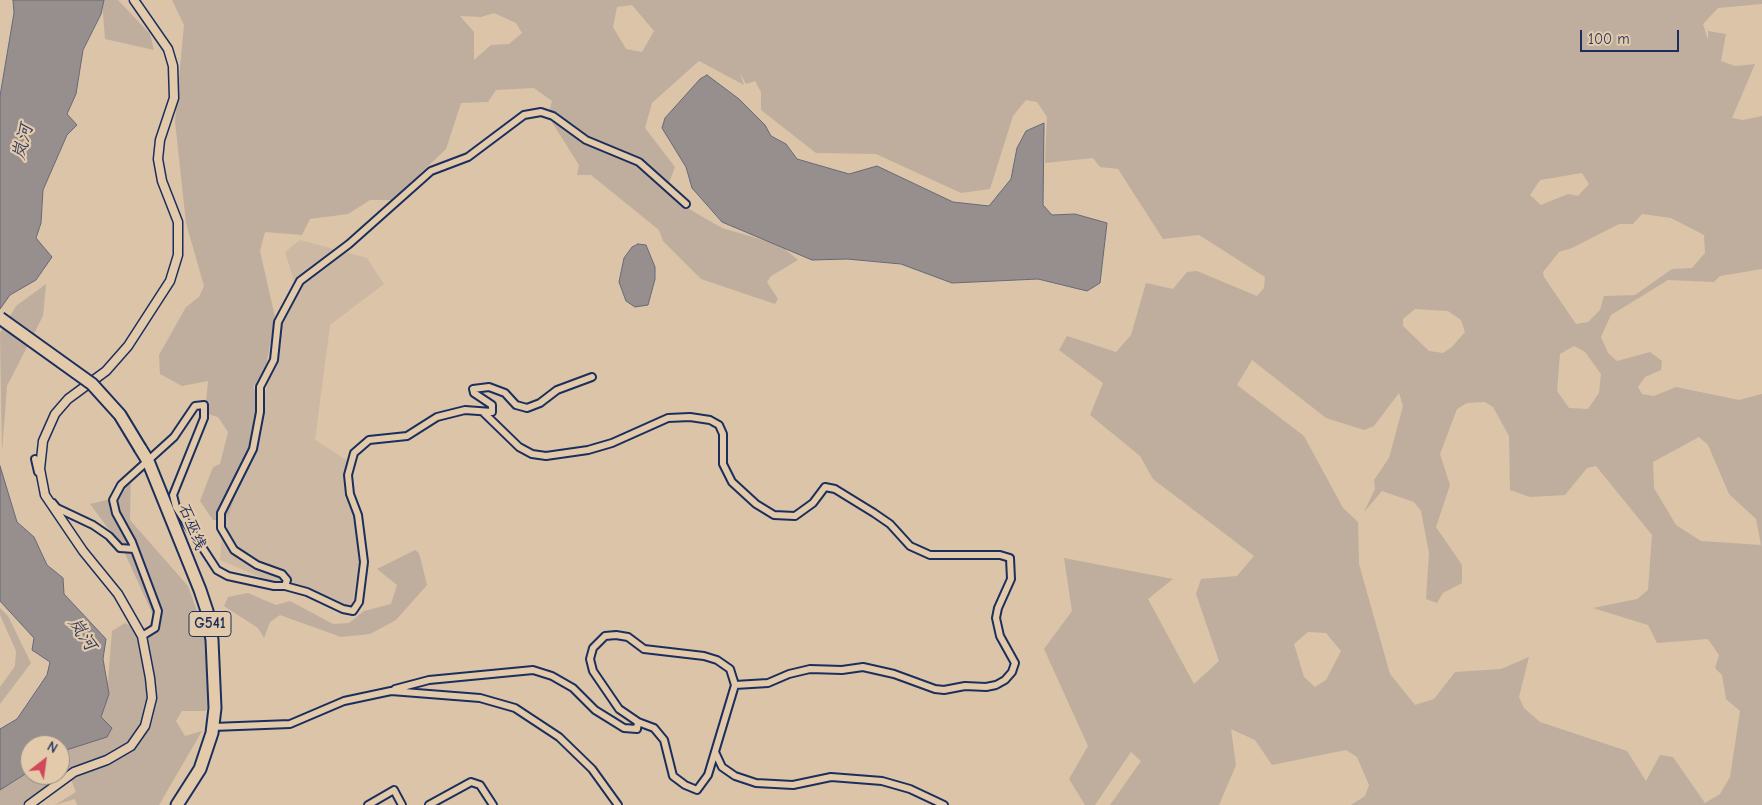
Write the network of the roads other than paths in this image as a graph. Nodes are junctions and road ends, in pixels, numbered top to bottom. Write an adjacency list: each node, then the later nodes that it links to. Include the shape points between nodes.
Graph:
1 (134, 0): 10 (street, via 168,49 173,66 174,98 158,153 162,180 178,222 178,255 165,289 128,346 106,371 68,399 55,414 46,432 40,461 44,495 118,594)
2 (686, 204): 9 (street, via 640,162 586,140 553,116 540,112 524,116 468,157 431,171 349,244 300,281 278,322 274,360 260,387 260,412 253,449 221,513 221,528 234,550 257,565 282,574 287,580)
3 (0, 318): 7 (highway, 石巫线 / G541, bridge, via 92,384 120,415)
4 (592, 377): 5 (street, via 557,390 527,408 516,405 505,393 489,386 473,389 492,405 492,412)
5 (484, 413): 9 (street, via 465,410 437,417 406,436 369,440 354,453 348,474 350,494 358,515 364,562 359,602 353,611); 11 (street, via 520,447 532,454 546,456 612,443 668,418 710,420 719,425 723,434 724,464 732,482 774,515 795,516 813,503 825,487 835,489 874,513 890,524 910,546 930,554 1010,558 1011,578 996,618 1000,636 1015,663 1009,676 996,685 935,689 863,667 810,669 763,684)
6 (35, 459): 8 (street, via 44,491 57,508 93,525 120,548)
7 (148, 461): 8 (street, via 121,485 113,500); 9 (street, via 174,437 195,406 204,405 204,418 173,495 176,507 217,570 228,576); 14 (highway, 石巫线 / G541, via 202,595 209,621 215,708)
8 (134, 549): 10 (street, via 158,611 155,628)
9 (285, 586)
10 (142, 636): 16 (street, via 152,698 145,726 132,746 74,772)
11 (735, 685): 13 (street, via 730,669 717,660 644,650 628,637 605,636 593,648 590,659 593,671 619,709); 15 (street)
12 (391, 690): 13 (street, via 429,680 533,670 573,688 595,710 624,728 637,729); 14 (street, via 344,702 290,724); 22 (street, via 480,698 515,708 559,737 592,769)
13 (638, 722): 15 (street, via 654,728 664,740 673,776 697,790 708,775)
14 (213, 727): 17 (highway, 石巫线 / G541, via 200,769)
15 (714, 752): 23 (street, via 722,767 735,776 756,783 793,785 831,777 882,781 910,789)
16 (29, 805)
17 (177, 805)
18 (368, 805): 19 (street, via 394,790)
19 (402, 805)
20 (429, 805): 21 (street, via 471,782 480,785)
21 (493, 805)
22 (618, 805)
23 (944, 805)

